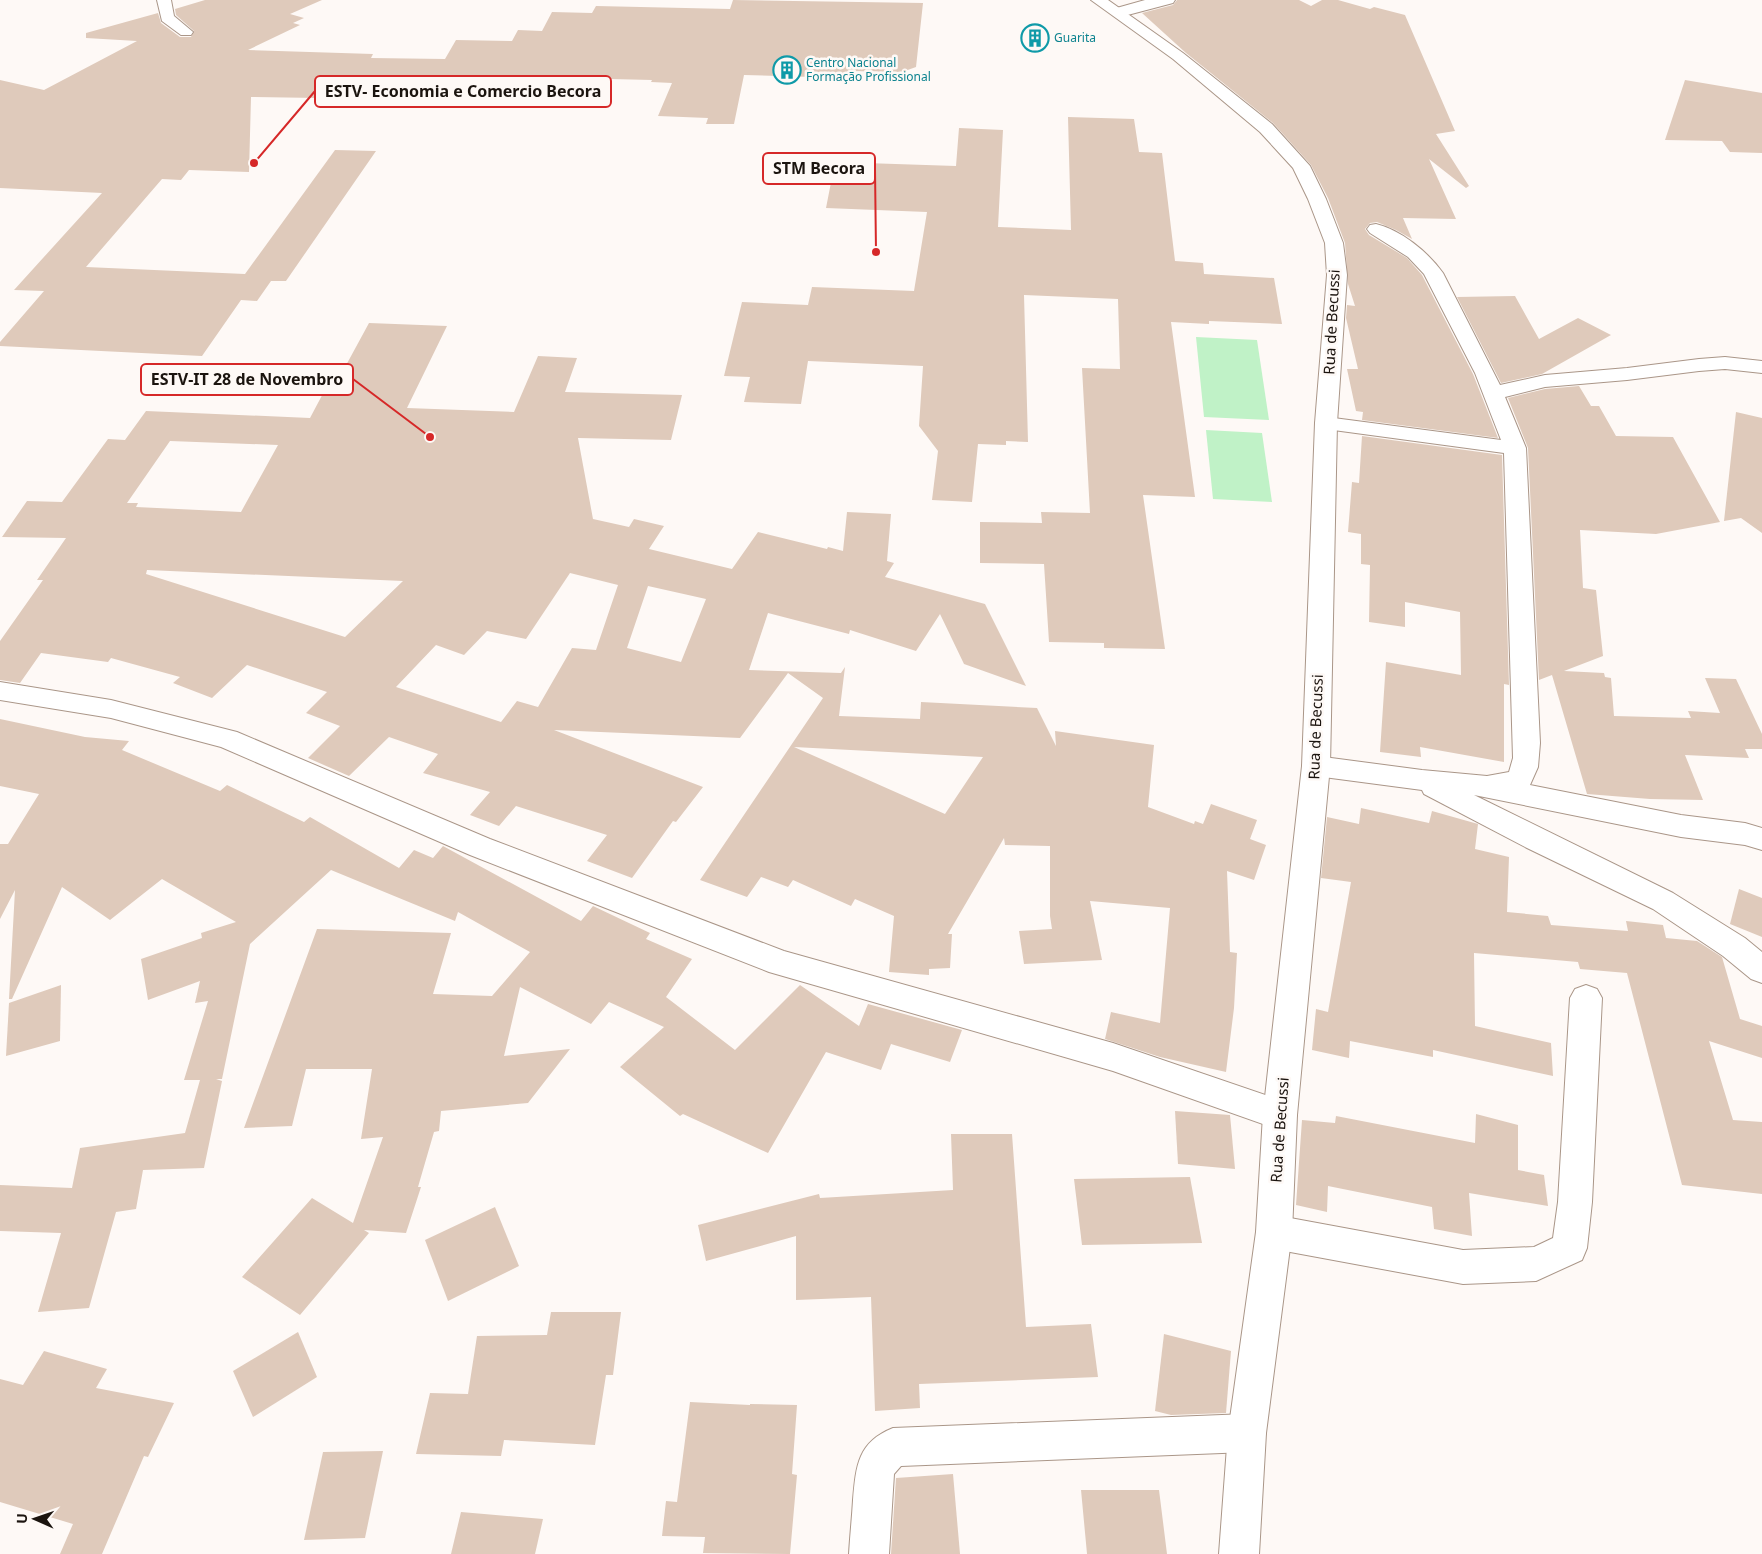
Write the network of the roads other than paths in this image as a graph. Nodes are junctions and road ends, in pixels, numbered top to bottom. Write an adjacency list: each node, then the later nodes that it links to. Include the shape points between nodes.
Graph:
1 (164, 0): 5 (street, via 166,18)
2 (1098, 0): 9 (street, Rua de Becussi, via 1178,56 1266,128 1300,166 1318,199 1334,243 1337,276)
3 (1161, 0): 4 (street, via 1118,12)
4 (1168, 0)
5 (186, 32)
6 (1376, 229): 8 (street, via 1425,261 1450,303)
7 (1762, 367): 8 (street, via 1725,363 1699,365 1545,381)
8 (1493, 393): 10 (street)
9 (1326, 423): 10 (street); 12 (street, Rua de Becussi)
10 (1515, 448): 14 (street, via 1527,762 1518,781)
11 (0, 691): 18 (street, via 111,709 228,739 480,847 780,963 1113,1057)
12 (1316, 766): 13 (street); 18 (street, Rua de Becussi)
13 (1422, 780): 14 (street); 16 (street, via 1662,901 1734,947)
14 (1487, 786): 15 (street, via 1681,826)
15 (1762, 839)
16 (1762, 970)
17 (1586, 998): 19 (street, via 1575,1202 1569,1248 1536,1264 1463,1267)
18 (1280, 1115): 19 (street, Rua de Becussi)
19 (1274, 1232): 20 (street, Rua de Becussi)
20 (1247, 1433): 21 (street, via 893,1447 875,1468); 22 (street, Rua de Becussi)
21 (869, 1554)
22 (1239, 1554)

